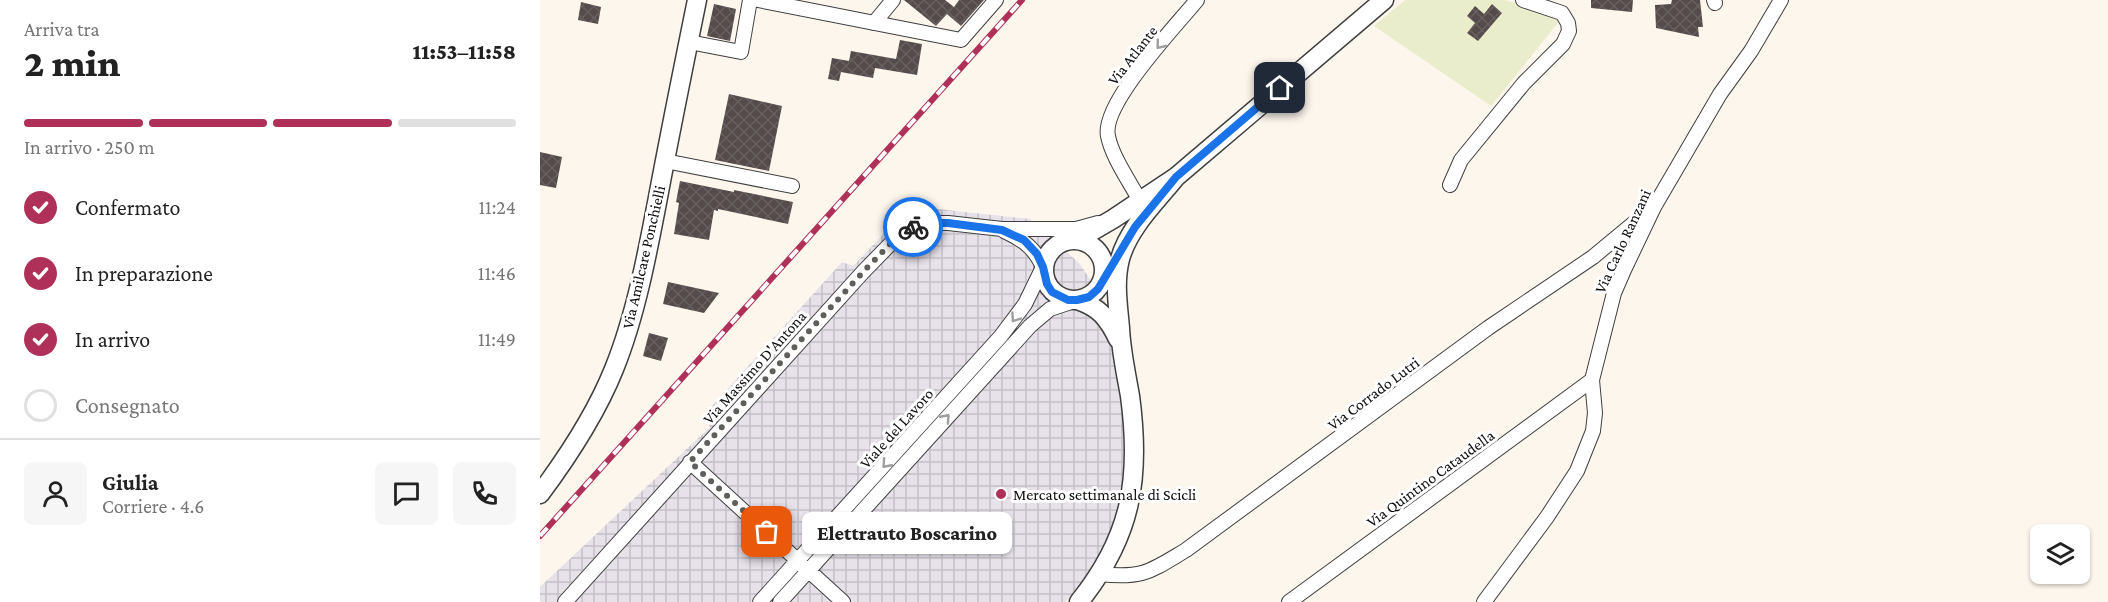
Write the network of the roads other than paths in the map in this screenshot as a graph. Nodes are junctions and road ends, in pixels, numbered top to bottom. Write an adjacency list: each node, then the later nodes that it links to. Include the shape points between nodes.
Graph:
1 (697, 0): 12 (street, Via Amilcare Ponchielli)
2 (750, 0): 12 (street, via 741,52)
3 (758, 0): 10 (street)
4 (894, 0): 11 (street)
5 (996, 0): 11 (street, via 961,40)
6 (1197, 0): 17 (street, Via Atlante, one-way to 17, via 1111,111 1107,135)
7 (1384, 0): 14 (street)
8 (1523, 0): 15 (street, via 1562,13 1569,31 1563,44 1524,83 1461,160)
9 (1781, 0): 18 (street, Via Carlo Ranzani)
10 (778, 2): 11 (street)
11 (874, 23)
12 (688, 42): 13 (street, Via Amilcare Ponchielli)
13 (665, 161): 16 (street); 29 (street, Via Amilcare Ponchielli, via 644,264 615,368 586,426)
14 (1176, 177): 17 (street); 24 (street, via 1135,227 1119,260)
15 (1450, 185)
16 (792, 186)
17 (1140, 201): 19 (street)
18 (1654, 207): 27 (street, Via Carlo Ranzani, via 1614,293); 32 (street, Via Corrado Lutri, via 1593,257 1488,328 1186,550 1149,572 1125,577)
19 (1113, 219): 20 (street, via 1076,229); 22 (street)
20 (1054, 229): 21 (street); 22 (street)
21 (1002, 230): 23 (street, via 1029,244); 28 (street, Via Massimo D'Antona, via 927,223 900,234)
22 (1077, 240): 23 (street, via 1054,247); 24 (street, via 1094,248)
23 (1043, 267): 25 (street, via 1052,292); 30 (street, Viale del Lavoro, one-way to 30, via 1025,304 1001,336)
24 (1107, 270): 25 (street, via 1098,289); 26 (street)
25 (1077, 300): 26 (street, via 1101,312); 31 (street, one-way to 25, via 1030,326 1050,309)
26 (1121, 346): 32 (street, via 1135,463 1126,520)
27 (1592, 380): 38 (street, Via Quintino Cataudella); 39 (street, Via Carlo Ranzani, via 1593,431 1577,471)
28 (690, 462): 30 (street); 33 (street, Via Massimo D'Antona)
29 (540, 494)
30 (798, 561): 31 (street); 34 (street, Viale del Lavoro)
31 (809, 571): 35 (street); 36 (street)
32 (1100, 574): 37 (street)
33 (565, 602)
34 (760, 602)
35 (780, 602)
36 (843, 602)
37 (1079, 602)
38 (1288, 602)
39 (1484, 602)

